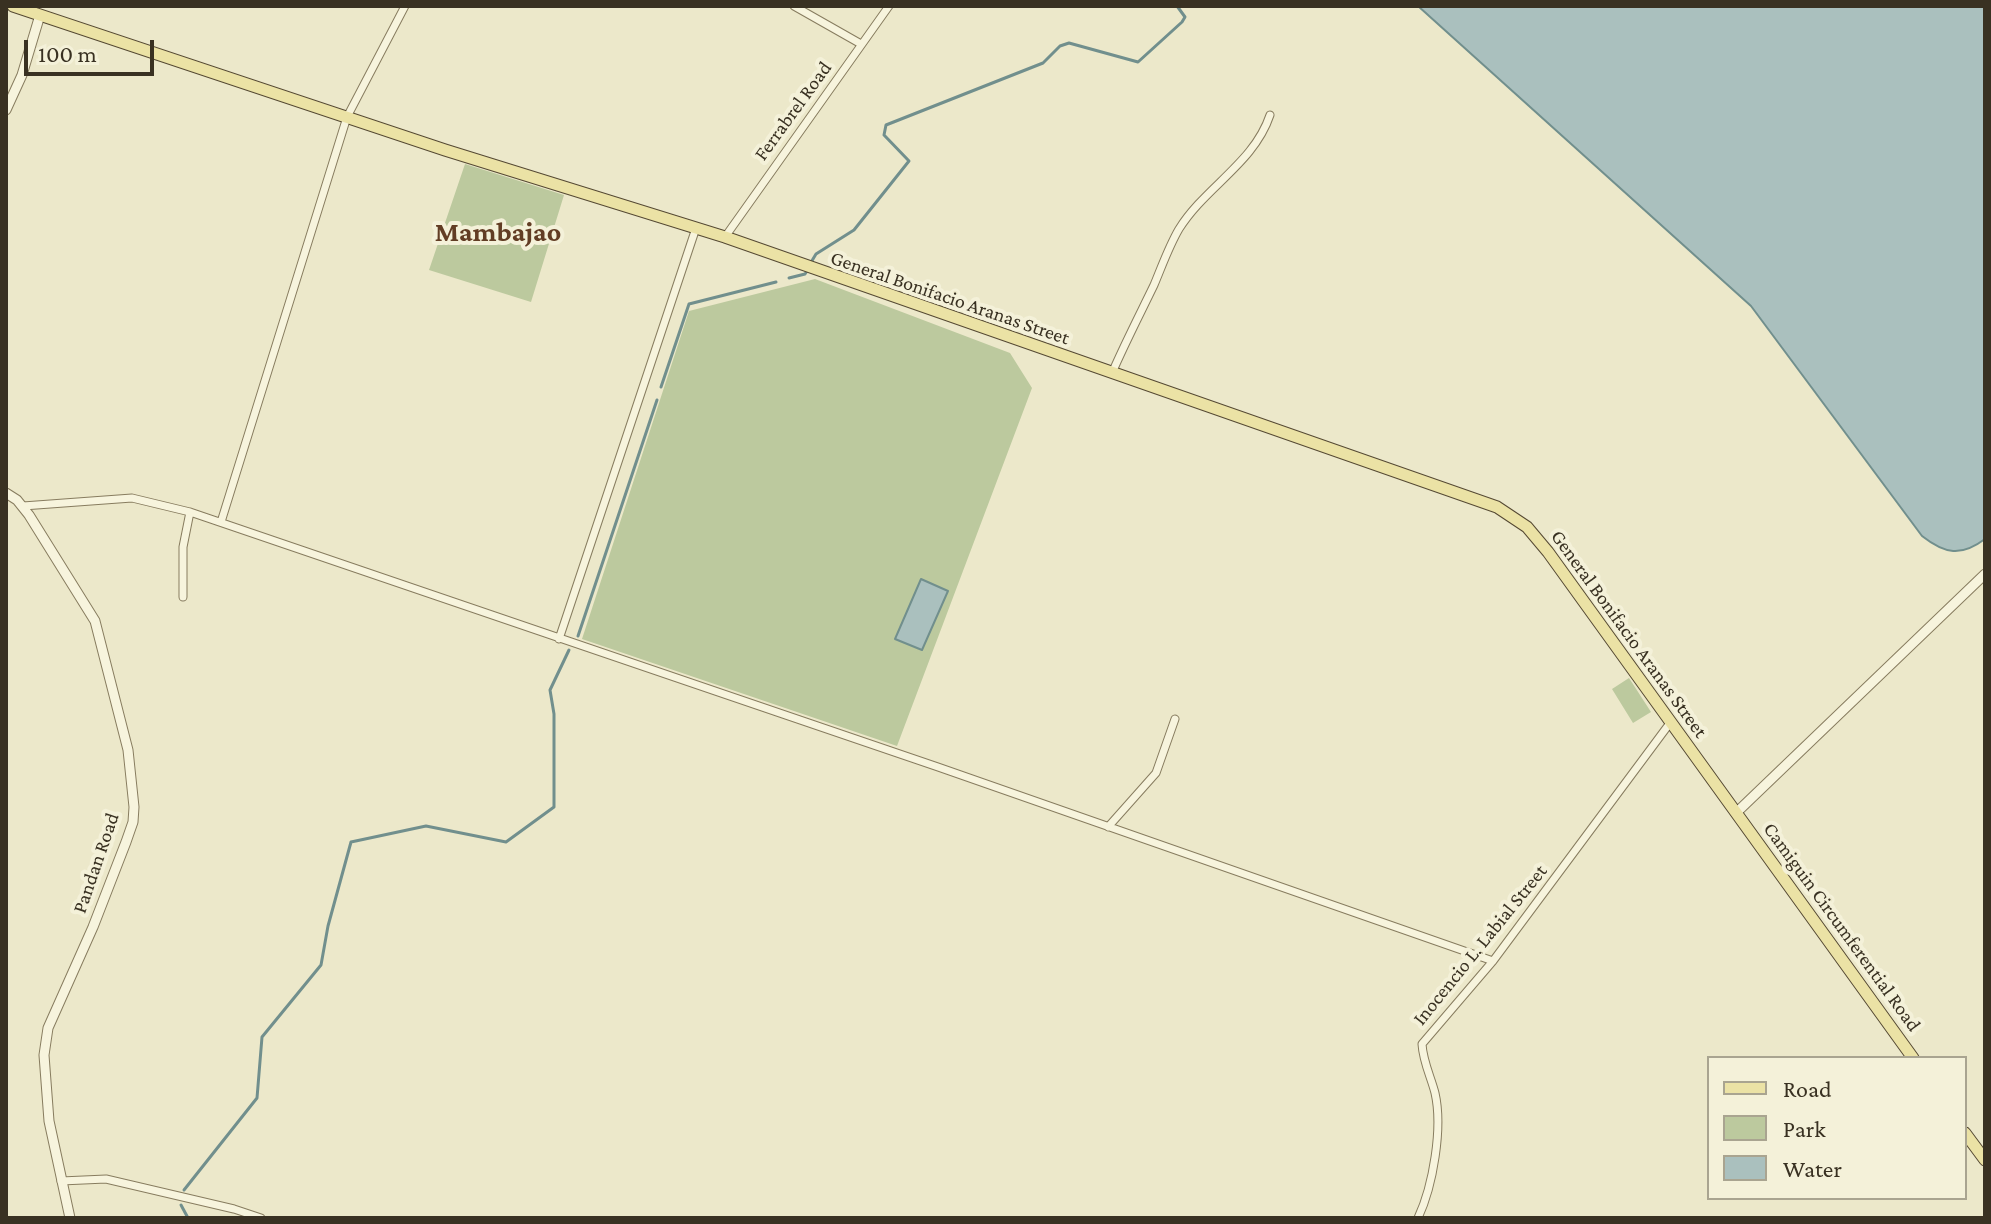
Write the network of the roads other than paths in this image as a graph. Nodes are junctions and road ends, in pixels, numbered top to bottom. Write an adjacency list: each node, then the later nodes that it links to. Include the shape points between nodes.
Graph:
1 (13, 6): 5 (main road, General Bonifacio Aranas Street)
2 (405, 6): 9 (street)
3 (794, 6): 6 (street)
4 (889, 6): 6 (street, Ferrabrel Road)
5 (40, 15): 7 (street); 9 (main road, General Bonifacio Aranas Street)
6 (861, 44): 11 (street, Ferrabrel Road)
7 (6, 110)
8 (1270, 115): 12 (street, via 1265,131 1179,229)
9 (347, 117): 10 (main road, General Bonifacio Aranas Street); 16 (street)
10 (696, 228): 11 (main road, General Bonifacio Aranas Street); 19 (street)
11 (725, 237): 12 (main road, General Bonifacio Aranas Street)
12 (1112, 373): 21 (main road, General Bonifacio Aranas Street, via 1480,499 1513,516 1548,552)
13 (6, 493): 14 (street, Pandan Road)
14 (23, 506): 15 (street, via 132,498); 28 (street, Pandan Road, via 95,621 128,750 134,807 93,927 48,1028 45,1089)
15 (190, 512): 16 (street); 18 (street, via 183,547)
16 (221, 522): 19 (street)
17 (1985, 574): 22 (street)
18 (183, 597)
19 (559, 639): 23 (street)
20 (1175, 719): 23 (street, via 1156,773)
21 (1670, 723): 22 (main road, General Bonifacio Aranas Street); 24 (street, Inocencio L. Labial Street)
22 (1739, 815): 25 (main road, Camiguin Circumferential Road)
23 (1108, 827): 24 (street)
24 (1493, 961): 31 (street, Inocencio L. Labial Street, via 1422,1044 1438,1114 1426,1201)
25 (1912, 1056)
26 (1967, 1136): 27 (main road)
27 (1985, 1160)
28 (61, 1181): 29 (street, Pandan Road); 30 (street, via 106,1179)
29 (70, 1218)
30 (261, 1218)
31 (1418, 1218)

